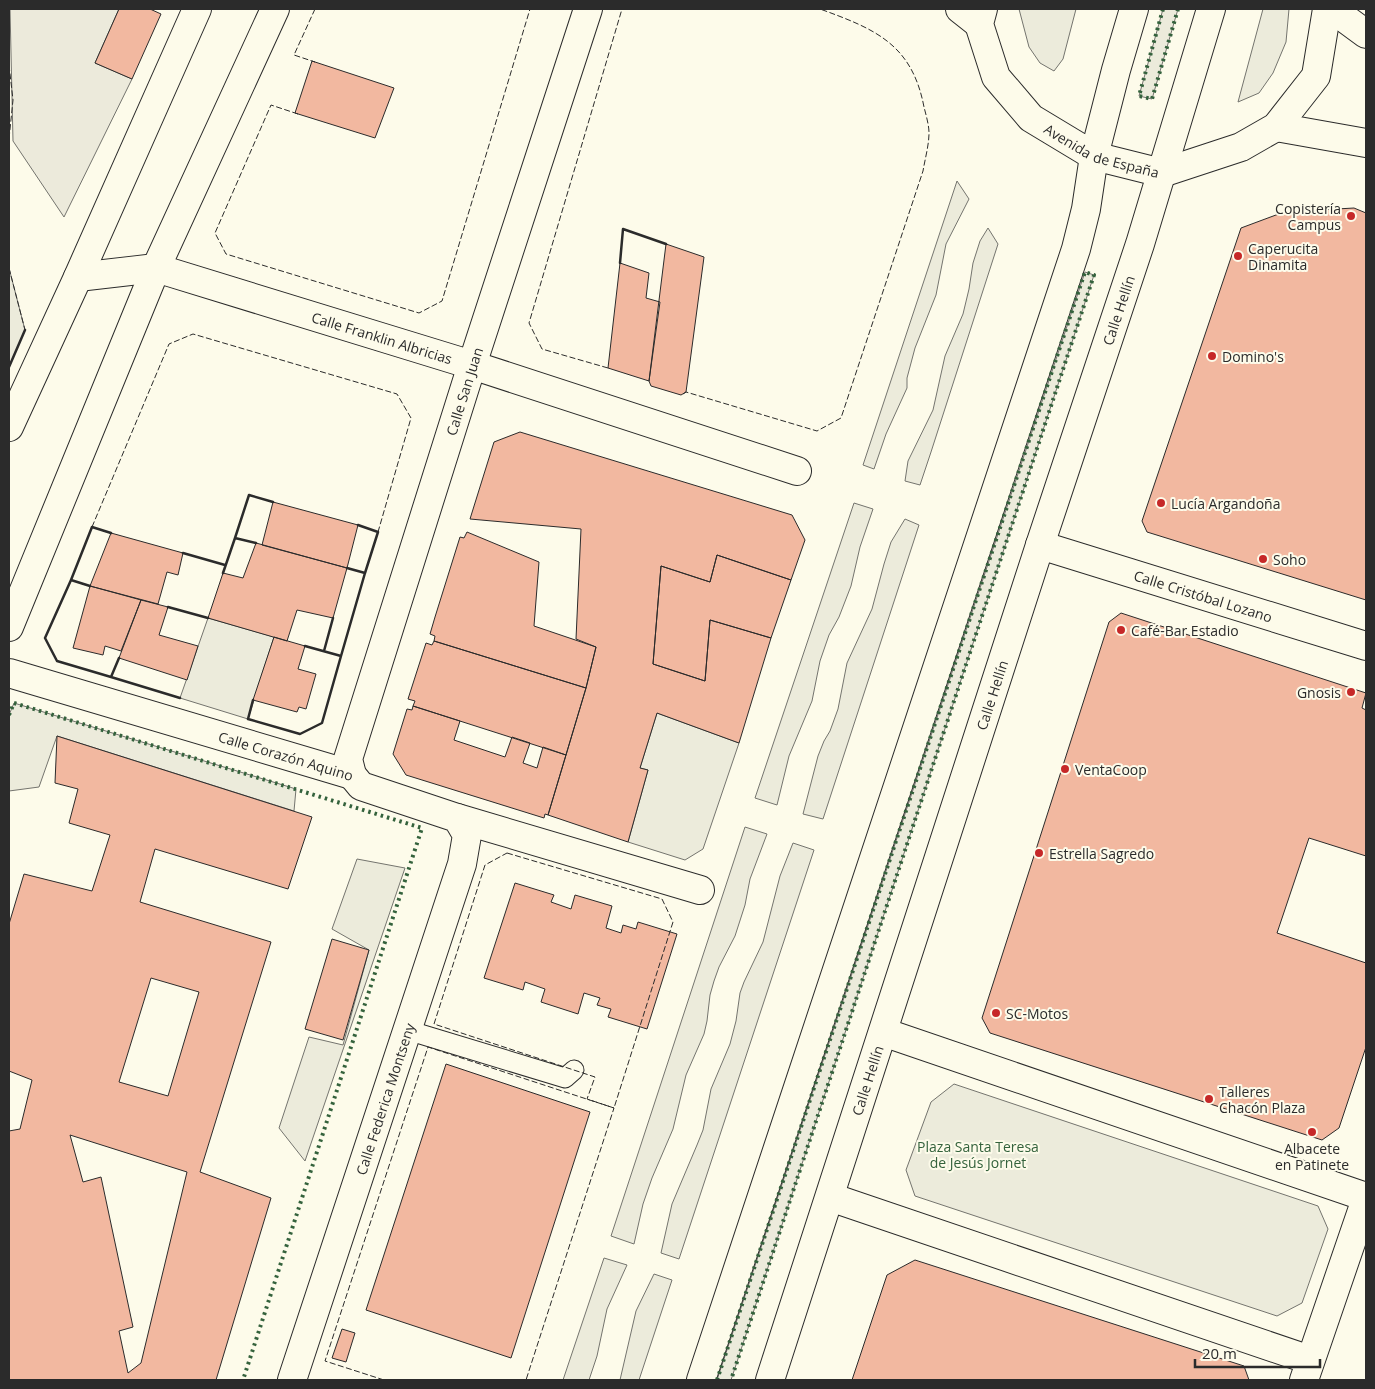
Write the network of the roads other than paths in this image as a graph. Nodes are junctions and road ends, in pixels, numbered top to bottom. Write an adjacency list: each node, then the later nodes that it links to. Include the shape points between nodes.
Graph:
1 (197, 9): 15 (street)
2 (276, 9): 14 (street)
3 (588, 9): 16 (street, Calle San Juan)
4 (1134, 9): 12 (street)
5 (1211, 9): 13 (street, Calle Hellín)
6 (1327, 9): 10 (street, Avenida de España, via 1316,76)
7 (1332, 9): 9 (street)
8 (974, 14): 12 (street, Avenida de España, via 996,77 1031,118)
9 (1366, 34)
10 (1276, 127): 11 (street); 13 (street, Avenida de España, via 1241,147)
11 (1366, 143)
12 (1094, 156): 13 (street, Avenida de España); 33 (street, via 1076,248)
13 (1162, 173): 19 (street, Calle Hellín)
14 (156, 268): 15 (street, Calle Franklin Albricias); 16 (street, Calle Franklin Albricias); 20 (street)
15 (78, 278): 17 (street)
16 (472, 366): 18 (street, Calle Franklin Albricias); 23 (street, Calle San Juan, via 348,759)
17 (9, 427)
18 (797, 471)
19 (1040, 545): 21 (street, Calle Cristóbal Lozano); 27 (street, Calle Hellín)
20 (9, 627)
21 (1366, 646)
22 (9, 673): 23 (street, Calle Corazón Aquino)
23 (352, 775): 24 (street, Calle Corazón Aquino, via 361,786)
24 (457, 818): 25 (street, Calle Corazón Aquino); 26 (street, Calle Federica Montseny, via 467,835 462,864)
25 (700, 890)
26 (407, 1030): 28 (lane, via 565,1078); 32 (street, Calle Federica Montseny)
27 (883, 1032): 29 (street, Calle Hellín); 30 (street)
28 (574, 1070)
29 (830, 1197): 31 (street); 34 (street, Calle Hellín)
30 (1366, 1198): 31 (street)
31 (1307, 1370)
32 (292, 1380)
33 (701, 1380)
34 (770, 1380)

